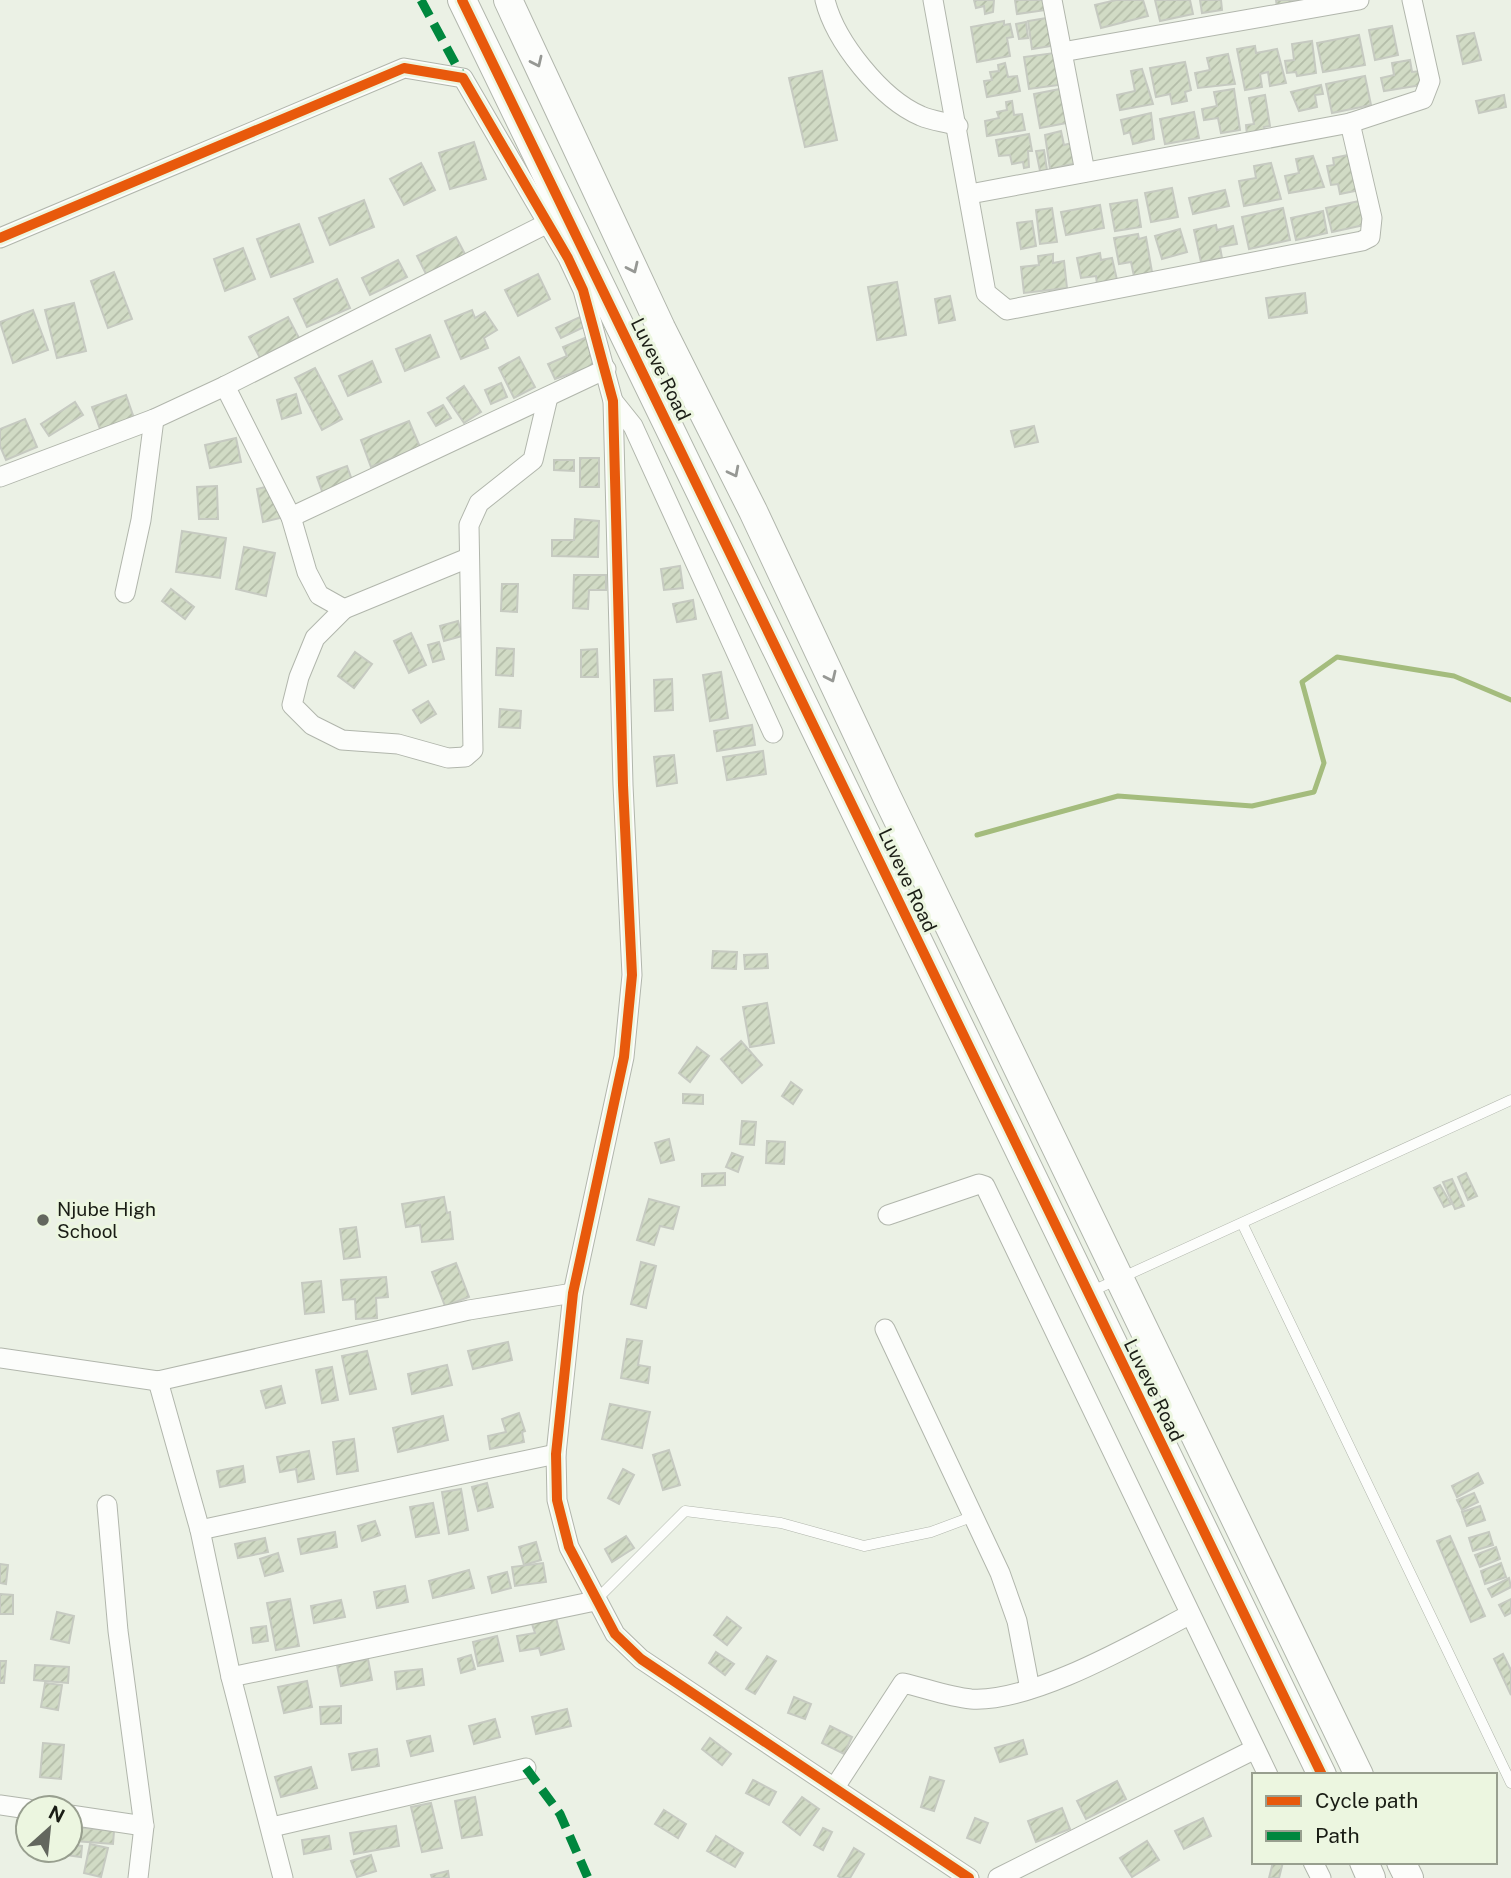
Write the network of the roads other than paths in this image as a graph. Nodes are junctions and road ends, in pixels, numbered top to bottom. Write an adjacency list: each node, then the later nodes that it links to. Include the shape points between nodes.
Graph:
1 (462, 0): 31 (street, Luveve Road)
2 (508, 0): 29 (street, Luveve Road, one-way to 29)
3 (825, 0): 10 (street, via 852,55 888,94 920,116)
4 (933, 0): 10 (street)
5 (1052, 0): 8 (street)
6 (1359, 0): 8 (street)
7 (1412, 0): 9 (street, via 1430,81 1428,91 1423,99)
8 (1062, 51): 11 (street)
9 (1350, 123): 11 (street); 12 (street, via 1372,218 1370,237 1022,309 1007,310 986,293)
10 (958, 126): 12 (street)
11 (1085, 173): 12 (street)
12 (970, 194)
13 (550, 222): 14 (street, via 463,78 404,68); 15 (street, via 583,290); 16 (street)
14 (0, 238)
15 (606, 369): 17 (street); 18 (street)
16 (225, 386): 19 (street); 21 (street)
17 (548, 397): 21 (street); 22 (street, via 533,460 474,510)
18 (613, 401): 25 (street, via 633,426); 30 (street, via 632,975 624,1057)
19 (154, 419): 20 (street); 23 (street, via 141,520)
20 (0, 477)
21 (291, 517): 24 (street, via 307,572 319,595)
22 (468, 558): 24 (street); 24 (street, via 474,750 465,757 448,758 398,744 342,740 312,726 292,705 315,638)
23 (125, 593)
24 (344, 610)
25 (773, 733)
26 (1511, 1100): 28 (lane)
27 (888, 1216): 40 (street, via 978,1184 985,1186)
28 (1243, 1225): 29 (lane); 48 (lane)
29 (1119, 1280): 31 (lane); 47 (street, Luveve Road)
30 (573, 1293): 34 (street, via 468,1310); 35 (street)
31 (1086, 1294): 46 (street, Luveve Road)
32 (886, 1329): 37 (street)
33 (0, 1358): 34 (street)
34 (158, 1381): 38 (street)
35 (556, 1454): 38 (street); 39 (street, via 561,1522)
36 (107, 1505): 51 (street, via 118,1631)
37 (974, 1516): 39 (lane, via 931,1532 864,1546 781,1523 685,1511); 42 (street, via 1012,1605)
38 (200, 1530): 41 (street)
39 (595, 1601): 41 (street); 49 (street, via 614,1634 640,1659)
40 (1189, 1615): 42 (street, via 1115,1655); 43 (street)
41 (231, 1677): 52 (street)
42 (1030, 1689): 49 (street, via 971,1699 903,1683)
43 (1255, 1749): 45 (street); 56 (street)
44 (526, 1768): 52 (street)
45 (1267, 1773)
46 (1321, 1773)
47 (1358, 1773)
48 (1511, 1783)
49 (835, 1787): 55 (street)
50 (84, 1817): 51 (street)
51 (144, 1826): 53 (street)
52 (272, 1827): 54 (street)
53 (138, 1878)
54 (284, 1878)
55 (969, 1878)
56 (998, 1878)

